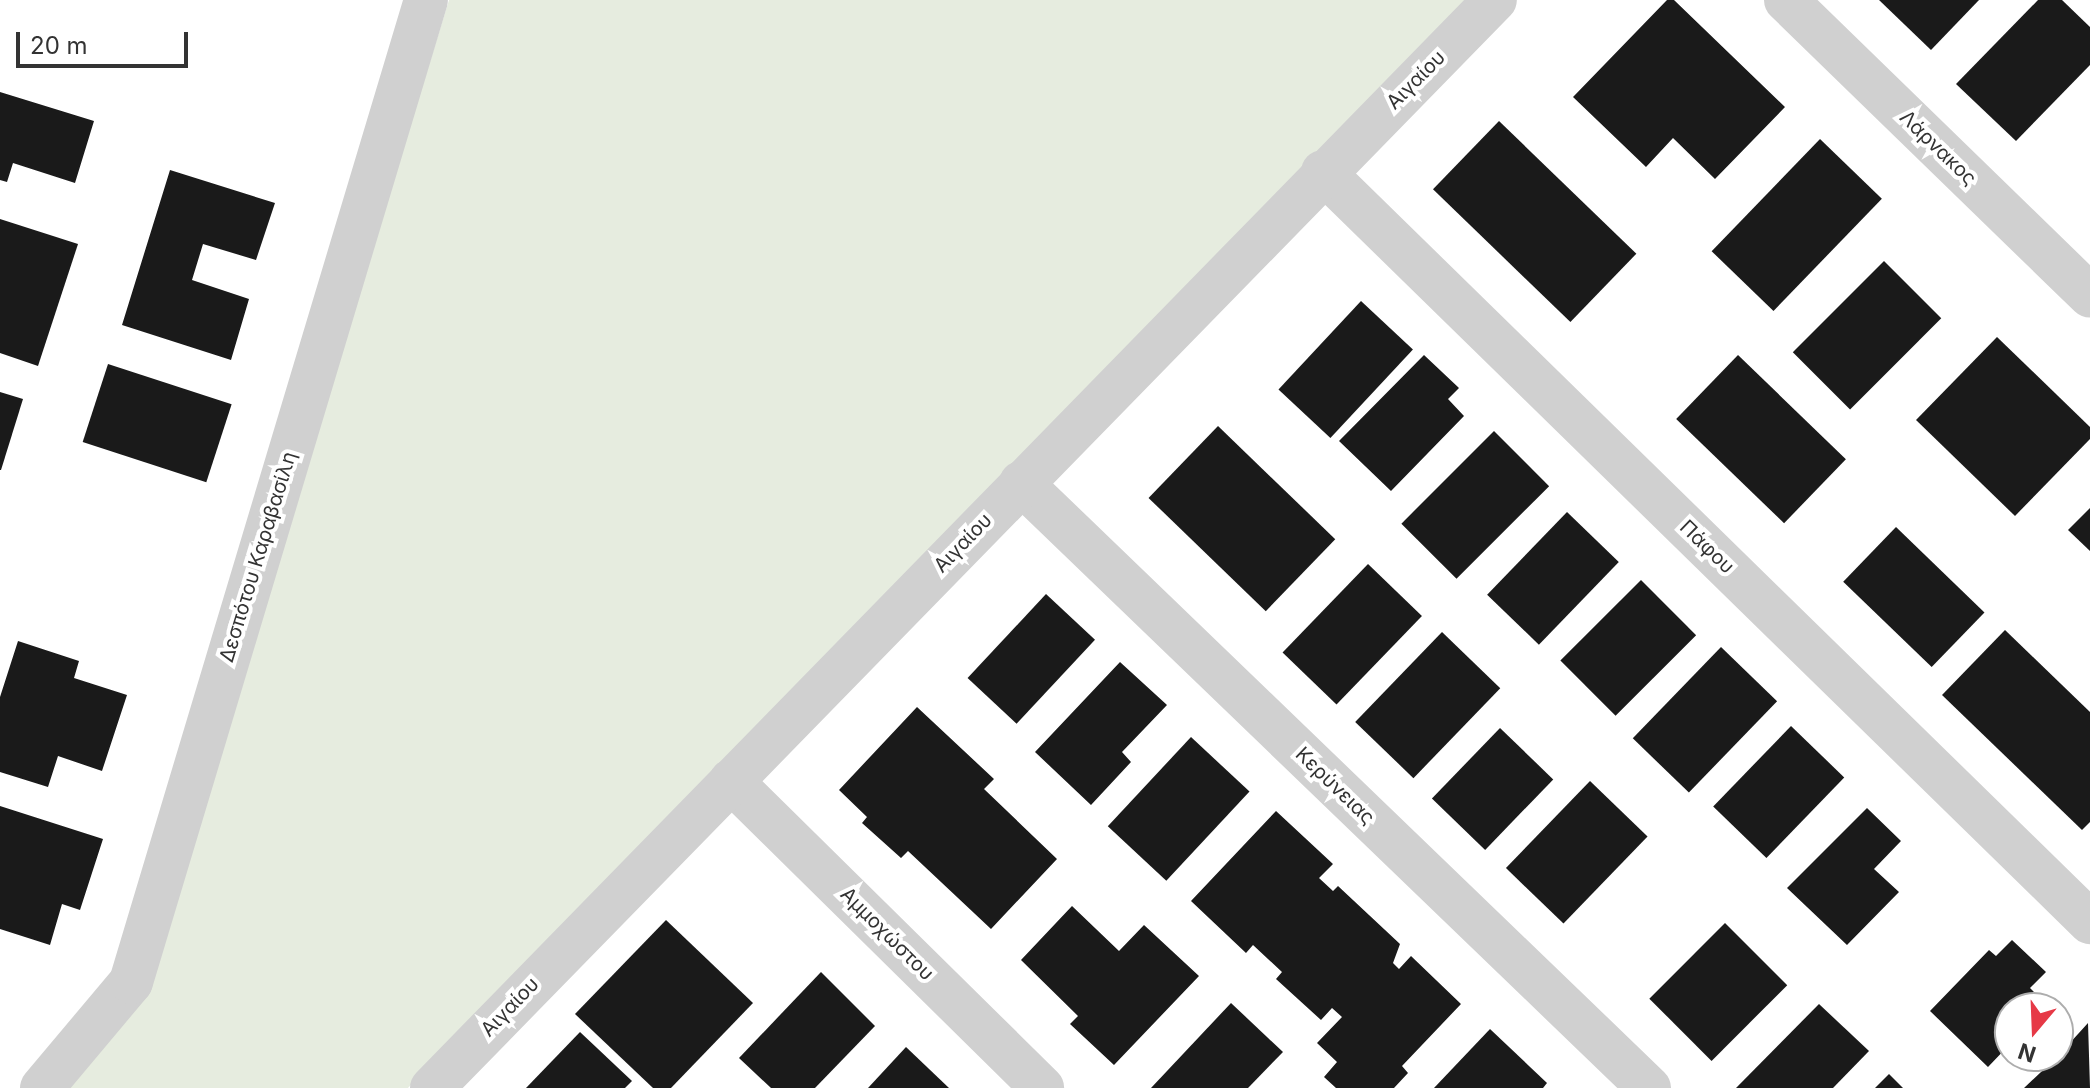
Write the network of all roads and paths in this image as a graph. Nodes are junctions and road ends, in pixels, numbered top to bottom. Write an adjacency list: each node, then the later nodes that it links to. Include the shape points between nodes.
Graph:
1 (426, 0): 9 (street, Δεσπότου Καραβασίλη, via 131,982)
2 (1495, 0): 4 (street, Αιγαίου)
3 (1786, 0): 5 (street, Λάρνακος)
4 (1323, 172): 6 (street, Αιγαίου); 8 (street, Πάφου)
5 (2090, 296)
6 (1021, 483): 7 (street, Αιγαίου); 12 (street, Κερύνειας)
7 (731, 781): 10 (street, Αιγαίου); 11 (street, Αμμοχώστου)
8 (2090, 922)
9 (42, 1088)
10 (432, 1088)
11 (1042, 1088)
12 (1649, 1088)

